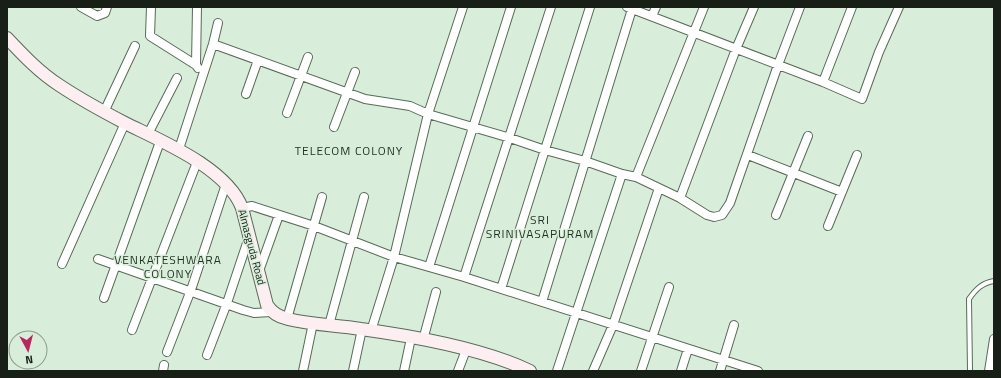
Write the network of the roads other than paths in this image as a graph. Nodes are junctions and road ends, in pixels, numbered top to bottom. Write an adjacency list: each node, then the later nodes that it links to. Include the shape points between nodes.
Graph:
1 (81, 7): 2 (street, via 97,16 105,13)
2 (107, 7)
3 (151, 7): 25 (street, via 150,36)
4 (197, 7): 25 (street)
5 (463, 7): 36 (street)
6 (511, 7): 39 (street)
7 (551, 7): 42 (street)
8 (590, 7): 45 (street)
9 (656, 7): 16 (street)
10 (704, 7): 18 (street)
11 (754, 7): 22 (street)
12 (800, 7): 26 (street)
13 (852, 7): 31 (street)
14 (899, 7): 31 (street, via 862,99)
15 (629, 8): 16 (street); 48 (street)
16 (652, 16): 18 (street)
17 (218, 23): 20 (street)
18 (694, 32): 22 (street); 52 (street)
19 (7, 38): 34 (street, Almasguda Road, via 36,68)
20 (213, 44): 24 (street); 28 (street)
21 (135, 46): 34 (street)
22 (736, 49): 26 (street); 58 (street)
23 (308, 57): 29 (street)
24 (258, 60): 29 (street); 33 (street)
25 (196, 65): 28 (street)
26 (778, 65): 31 (street); 46 (street)
27 (355, 72): 32 (street)
28 (203, 75): 44 (street)
29 (301, 76): 32 (street); 35 (street)
30 (177, 78): 40 (street)
31 (824, 82)
32 (347, 92): 36 (street, via 365,99 410,106); 38 (street)
33 (246, 94)
34 (104, 112): 37 (street, Almasguda Road)
35 (287, 113)
36 (428, 114): 39 (street); 66 (street)
37 (125, 123): 40 (street, Almasguda Road); 68 (street)
38 (334, 127)
39 (472, 127): 42 (street); 70 (street)
40 (148, 134): 43 (street, Almasguda Road)
41 (808, 136): 50 (street)
42 (510, 138): 45 (street); 73 (street)
43 (161, 139): 44 (street, Almasguda Road); 69 (street)
44 (178, 149): 49 (street, Almasguda Road)
45 (545, 150): 48 (street); 76 (street)
46 (748, 155): 50 (street); 58 (street, via 730,203 722,215 707,215)
47 (857, 155): 55 (street)
48 (585, 161): 51 (street); 80 (street)
49 (197, 162): 53 (street, Almasguda Road, via 212,170); 72 (street)
50 (793, 173): 55 (street); 61 (street)
51 (622, 174): 52 (street); 83 (street)
52 (636, 177): 54 (street)
53 (226, 184): 59 (street, Almasguda Road, via 239,199); 77 (street)
54 (660, 188): 58 (street); 87 (street)
55 (842, 192): 63 (street)
56 (322, 197): 62 (street)
57 (364, 198): 65 (street)
58 (680, 198)
59 (242, 208): 60 (street, via 252,206); 64 (street, Almasguda Road)
60 (279, 215): 62 (street); 71 (street)
61 (776, 215)
62 (314, 226): 65 (street); 84 (street)
63 (828, 226)
64 (250, 234): 71 (street, Almasguda Road); 81 (street)
65 (353, 241): 66 (street); 86 (street)
66 (394, 257): 70 (street); 90 (street)
67 (98, 259): 69 (street)
68 (62, 264)
69 (115, 265): 72 (street); 79 (street)
70 (429, 266): 73 (street)
71 (259, 271): 82 (street, Almasguda Road)
72 (152, 278): 77 (street); 89 (street)
73 (464, 278): 76 (street)
74 (994, 281): 110 (lane, via 982,284 969,299)
75 (669, 287): 91 (street)
76 (501, 289): 80 (street)
77 (191, 290): 81 (street); 96 (street)
78 (436, 292): 92 (street)
79 (104, 298)
80 (542, 302): 83 (street)
81 (227, 303): 82 (street, via 254,313); 97 (street)
82 (271, 312): 84 (street)
83 (576, 313): 87 (street); 104 (street)
84 (287, 319): 85 (street)
85 (313, 323): 86 (street); 99 (street)
86 (328, 325): 90 (street)
87 (613, 325): 91 (street); 105 (street)
88 (734, 325): 98 (street)
89 (132, 330)
90 (367, 330): 92 (street); 100 (street)
91 (651, 338): 94 (street); 106 (street)
92 (417, 339): 95 (street); 101 (street)
93 (994, 339): 111 (street)
94 (688, 349): 98 (street); 107 (street)
95 (466, 350): 102 (street); 103 (street)
96 (167, 352)
97 (207, 355)
98 (724, 360): 108 (street); 109 (street)
99 (303, 371)
100 (354, 371)
101 (404, 371)
102 (458, 371)
103 (530, 371)
104 (557, 371)
105 (594, 371)
106 (641, 371)
107 (681, 371)
108 (720, 371)
109 (758, 371)
110 (970, 371)
111 (989, 371)

